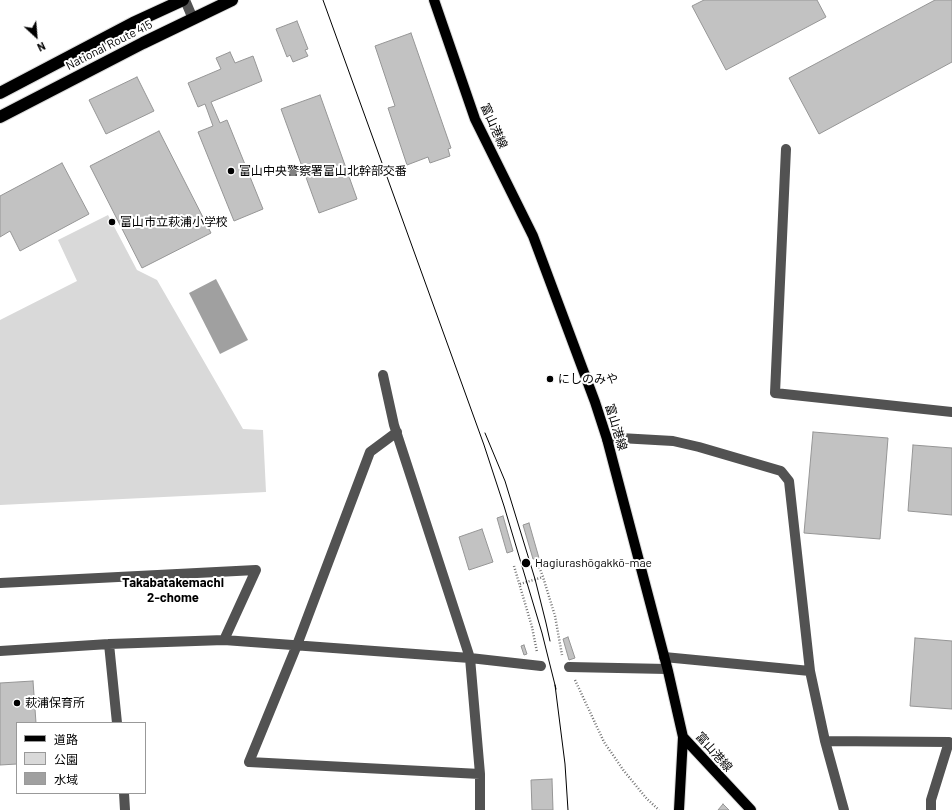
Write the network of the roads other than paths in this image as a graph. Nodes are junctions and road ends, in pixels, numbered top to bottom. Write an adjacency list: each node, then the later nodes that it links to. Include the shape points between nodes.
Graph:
1 (184, 0): 4 (street); 5 (highway, National Route 415, via 132,23)
2 (232, 0): 4 (highway, National Route 415)
3 (434, 0): 11 (main road, 富山港線, via 475,119 533,236)
4 (193, 19): 6 (highway, National Route 415)
5 (0, 93)
6 (0, 117)
7 (786, 149): 9 (street, via 774,393)
8 (383, 375): 10 (street)
9 (952, 412)
10 (397, 432): 15 (street, via 370,452); 18 (street)
11 (607, 439): 17 (main road, 富山港線); 22 (street, via 673,441 781,471 789,481)
12 (0, 583): 13 (street, via 256,570)
13 (224, 640): 14 (street); 15 (street)
14 (109, 644): 16 (street); 23 (street)
15 (297, 645): 18 (street); 26 (street, via 248,762)
16 (0, 651)
17 (664, 657): 21 (main road, 富山港線); 22 (street)
18 (470, 658): 19 (street); 26 (street)
19 (538, 666)
20 (569, 667): 21 (street)
21 (667, 669): 24 (main road, 富山港線)
22 (810, 672): 25 (street)
23 (117, 722)
24 (683, 737): 31 (main road); 32 (main road, 富山港線)
25 (825, 740): 33 (street); 34 (street, via 949,742 931,800)
26 (480, 774): 30 (street)
27 (124, 794): 29 (street)
28 (118, 810): 29 (street)
29 (126, 810)
30 (480, 810)
31 (679, 810)
32 (751, 810)
33 (844, 810)
34 (931, 810)

